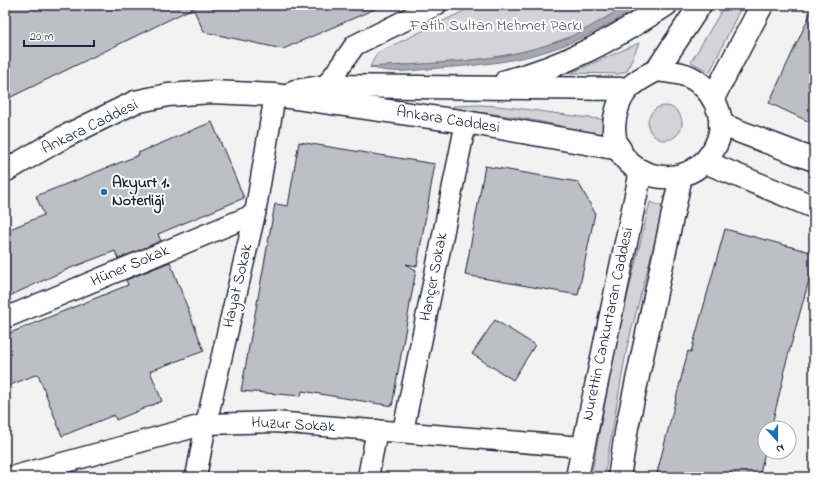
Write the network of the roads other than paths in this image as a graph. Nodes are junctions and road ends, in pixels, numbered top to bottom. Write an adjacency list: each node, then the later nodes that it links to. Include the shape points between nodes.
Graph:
1 (436, 5): 6 (street, via 355,45)
2 (666, 5): 7 (street, Ankara Caddesi, via 610,41 573,58 529,75)
3 (700, 5): 5 (street)
4 (762, 5): 10 (street)
5 (657, 70): 8 (street); 10 (street, via 689,77 703,85)
6 (326, 86): 7 (street, Ankara Caddesi); 9 (street, Ankara Caddesi)
7 (474, 88): 8 (street, Ankara Caddesi)
8 (628, 88): 13 (street, via 617,107 614,121)
9 (275, 95): 11 (street, Ankara Caddesi); 16 (street, Ankara Caddesi, via 212,92 168,95 135,102 62,138); 20 (street, Hayat Sokak)
10 (713, 98): 12 (street)
11 (466, 122): 13 (street, Ankara Caddesi); 24 (street, Hançer Sokak)
12 (720, 124): 14 (street); 15 (street, via 719,138 714,151)
13 (620, 149): 17 (street, via 630,163)
14 (814, 160)
15 (705, 162): 18 (street); 19 (street)
16 (5, 171)
17 (641, 171): 18 (street, via 667,178); 25 (street, Nurettin Cankurtaran Caddesi)
18 (681, 176): 30 (street, via 627,427)
19 (814, 207)
20 (255, 214): 21 (street, Hüner Sokak); 22 (street, Hayat Sokak)
21 (5, 318)
22 (206, 424): 23 (street, Huzur Sokak, via 274,422); 26 (street, Huzur Sokak); 27 (street, Hayat Sokak)
23 (377, 430): 24 (street, Huzur Sokak); 28 (street)
24 (403, 431): 25 (street, Huzur Sokak)
25 (582, 447): 29 (street, Nurettin Cankurtaran Caddesi)
26 (11, 477)
27 (196, 477)
28 (368, 477)
29 (577, 477)
30 (619, 477)

